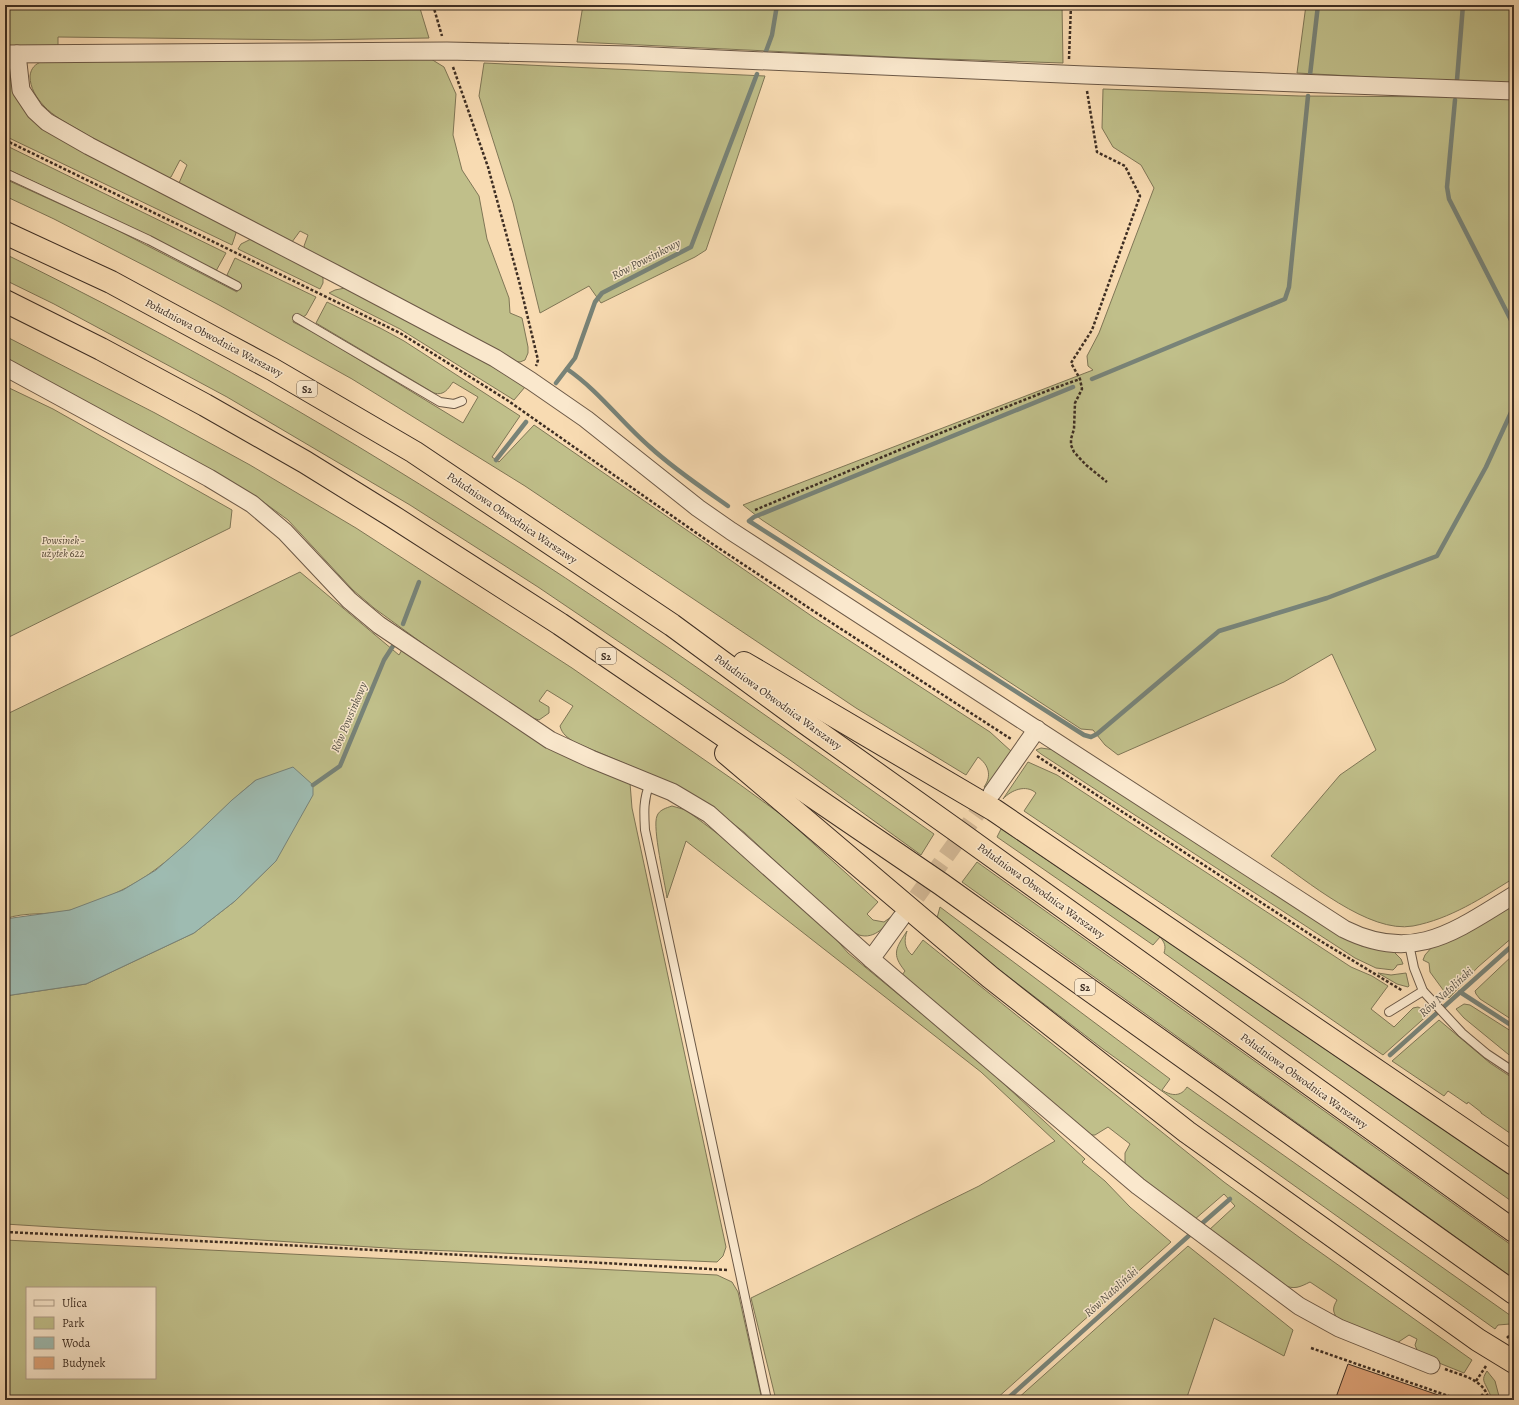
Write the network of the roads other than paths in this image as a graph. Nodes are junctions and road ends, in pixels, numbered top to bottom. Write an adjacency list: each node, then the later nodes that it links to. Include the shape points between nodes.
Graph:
1 (11, 54): 2 (street, via 447,51 630,55); 12 (street, via 29,104 47,122 494,358 586,419 731,531)
2 (1514, 91)
3 (5, 172): 5 (lane, via 149,240)
4 (5, 232): 10 (highway, Południowa Obwodnica Warszawy / S2, via 111,282 340,408 414,452)
5 (238, 286)
6 (5, 300): 11 (highway, S2, via 205,405 305,462 500,585)
7 (297, 318): 9 (lane, via 440,402 454,404)
8 (5, 367): 13 (street, via 195,470 252,504 285,532 349,600 379,625 550,740 591,760)
9 (462, 401)
10 (672, 625): 22 (highway, via 762,673 994,810); 23 (highway, Południowa Obwodnica Warszawy / S2)
11 (652, 687): 24 (highway, S2, via 941,884); 25 (highway, via 734,760 990,977 1187,1132 1478,1340)
12 (1037, 729): 14 (street); 17 (street, via 1344,929 1378,942)
13 (650, 783): 18 (street, via 672,792 709,814); 27 (lane, via 643,807 645,830)
14 (992, 792)
15 (1514, 895): 17 (street, via 1438,938)
16 (900, 918): 18 (street)
17 (1409, 944): 19 (lane, via 1414,968)
18 (871, 959): 26 (street, via 1138,1186 1299,1306 1339,1328)
19 (1423, 991): 20 (lane); 21 (lane, via 1451,1022 1487,1054)
20 (1389, 1012)
21 (1514, 1072)
22 (1514, 1164)
23 (1514, 1231)
24 (1514, 1293)
25 (1514, 1362)
26 (1431, 1366)
27 (767, 1400)

